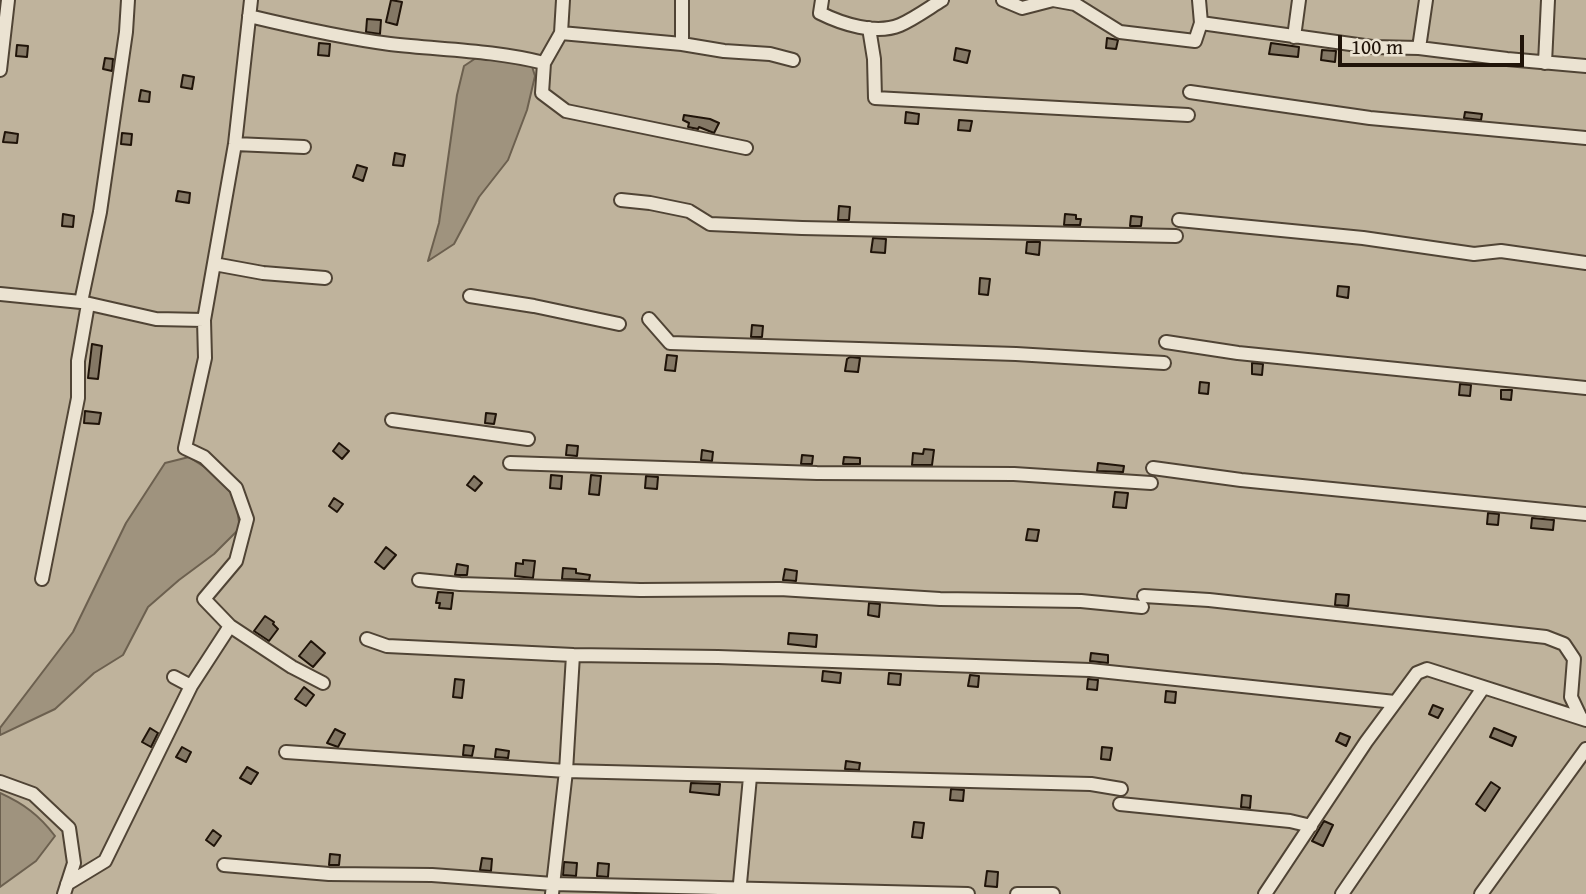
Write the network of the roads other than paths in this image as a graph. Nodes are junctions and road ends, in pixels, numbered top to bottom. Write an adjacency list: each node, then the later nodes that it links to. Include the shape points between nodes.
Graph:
1 (8, 0): 25 (lane)
2 (128, 0): 40 (lane)
3 (251, 0): 14 (lane)
4 (563, 0): 17 (lane)
5 (682, 0): 19 (lane)
6 (822, 0): 16 (lane, via 821,13 843,24)
7 (942, 0): 16 (lane, via 898,26)
8 (1003, 0): 9 (lane, via 1022,8)
9 (1053, 0): 15 (lane, via 1075,4 1120,32 1195,41)
10 (1199, 0): 15 (lane)
11 (1299, 0): 18 (lane)
12 (1426, 0): 20 (lane)
13 (1548, 0): 23 (lane)
14 (248, 16): 22 (lane, via 388,44 513,55); 29 (lane)
15 (1201, 23): 18 (lane)
16 (869, 28): 27 (lane, via 875,98)
17 (561, 33): 19 (lane); 22 (lane)
18 (1294, 37): 20 (lane)
19 (682, 44): 21 (lane)
20 (1419, 48): 23 (lane)
21 (793, 60)
22 (544, 63): 31 (lane, via 542,93 566,111)
23 (1545, 63): 24 (lane)
24 (1586, 66)
25 (0, 70)
26 (1190, 92): 28 (lane, via 1370,118)
27 (1188, 115)
28 (1586, 138)
29 (236, 144): 30 (lane); 36 (lane)
30 (304, 146)
31 (746, 148)
32 (621, 200): 34 (lane, via 689,211 710,224)
33 (1180, 220): 35 (lane)
34 (1176, 236)
35 (1586, 263)
36 (214, 264): 37 (lane); 42 (lane)
37 (325, 278)
38 (0, 294): 40 (lane)
39 (470, 296): 43 (lane)
40 (85, 303): 42 (lane, via 156,319); 53 (lane, via 78,398)
41 (649, 319): 45 (lane, via 670,343)
42 (204, 320): 55 (lane, via 205,358 185,448 204,457 236,488 247,519 236,561 204,599)
43 (619, 324)
44 (1166, 342): 46 (lane, via 1238,354)
45 (1164, 363)
46 (1586, 388)
47 (393, 420): 48 (lane)
48 (528, 439)
49 (510, 463): 51 (lane, via 1014,474)
50 (1153, 468): 52 (lane)
51 (1151, 482)
52 (1586, 514)
53 (42, 579)
54 (419, 580): 63 (lane, via 940,598 1209,600 1546,637 1564,644 1574,659 1571,697)
55 (230, 626): 59 (lane); 60 (lane)
56 (367, 639): 57 (lane, via 387,646)
57 (573, 656): 62 (lane, via 1090,670); 66 (lane)
58 (174, 677): 60 (lane)
59 (323, 684)
60 (191, 686): 73 (lane, via 105,861)
61 (1483, 688): 62 (lane, via 1427,669 1416,673); 63 (lane); 80 (lane)
62 (1395, 702): 71 (lane)
63 (1583, 718)
64 (1586, 749): 81 (lane)
65 (286, 752): 66 (lane)
66 (566, 771): 67 (lane); 74 (lane)
67 (750, 777): 69 (lane, via 1091,784); 75 (lane)
68 (0, 782): 73 (lane, via 33,794 69,828 74,863)
69 (1121, 789)
70 (1120, 804): 71 (lane)
71 (1311, 826): 79 (lane)
72 (224, 865): 74 (lane, via 329,874 432,875)
73 (65, 889)
74 (553, 889): 75 (lane)
75 (739, 892): 76 (lane)
76 (968, 894)
77 (1017, 894): 78 (lane)
78 (1053, 894)
79 (1265, 894)
80 (1342, 894)
81 (1481, 894)

